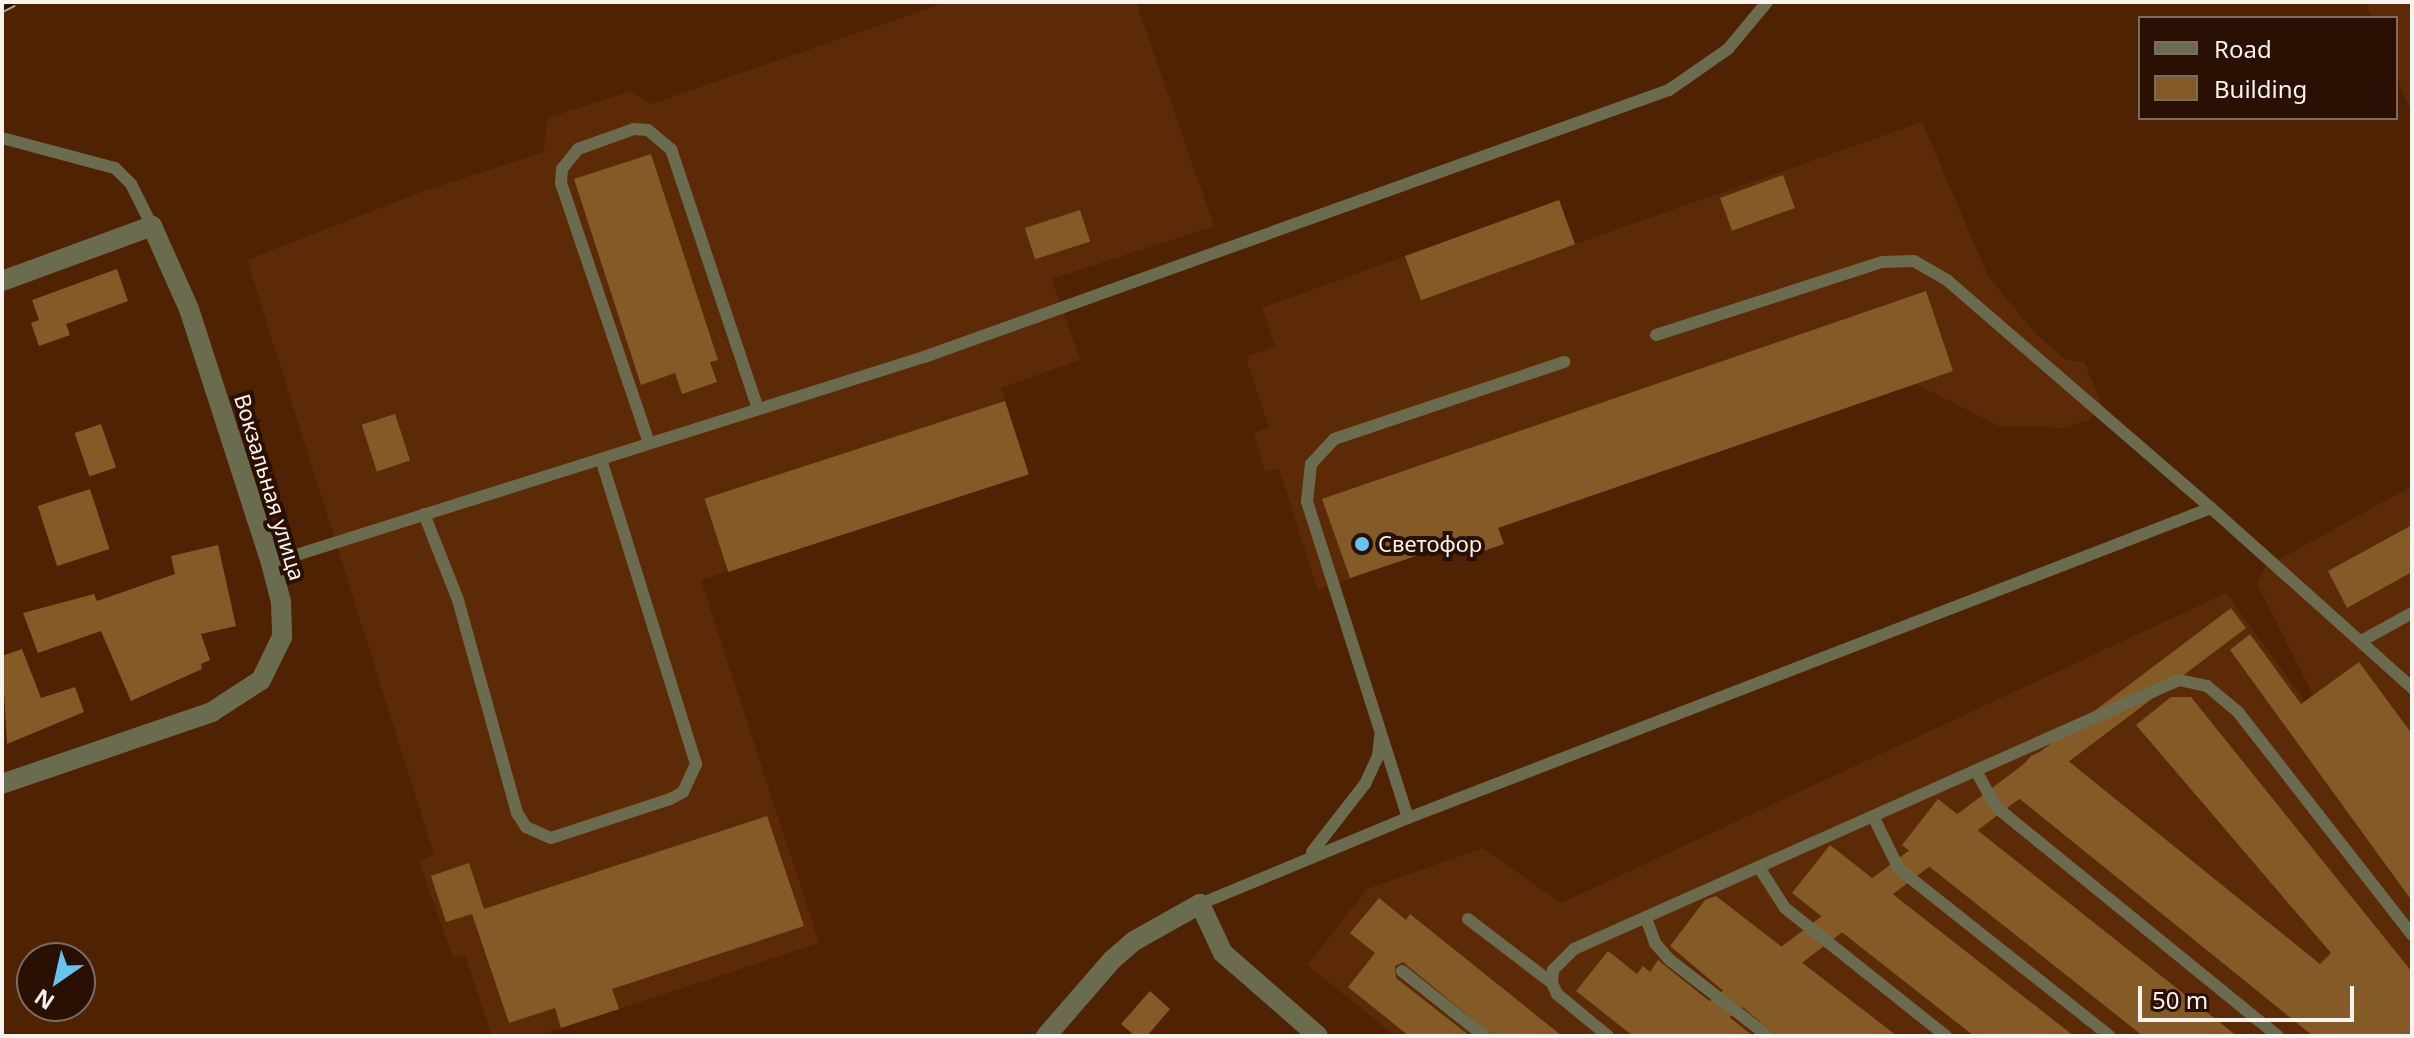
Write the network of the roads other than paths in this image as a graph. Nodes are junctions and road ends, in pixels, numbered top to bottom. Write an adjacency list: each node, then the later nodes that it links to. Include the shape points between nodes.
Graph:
1 (1767, 2): 7 (lane, via 1728,49 1669,90 924,357)
2 (2, 138): 3 (lane, via 115,168 131,184)
3 (152, 226): 4 (street); 12 (street, Вокзальная улица, via 189,309)
4 (2, 281)
5 (1656, 335): 10 (lane, via 1882,262 1914,261 1948,281)
6 (1564, 362): 16 (lane, via 1334,439 1311,464 1307,502)
7 (758, 409): 8 (lane); 8 (lane, via 671,149 648,130 634,129 578,149 562,169 561,183)
8 (649, 443): 9 (lane)
9 (601, 459): 11 (lane); 11 (lane, via 696,764 683,792 670,799 551,838 526,827 517,813 458,600)
10 (2211, 508): 14 (lane); 19 (lane)
11 (424, 514): 12 (lane)
12 (271, 563): 18 (street, Вокзальная улица, via 281,602 282,637 261,680 212,712)
13 (2412, 613): 14 (lane)
14 (2363, 640): 15 (lane)
15 (2412, 688)
16 (1380, 728): 19 (lane); 21 (lane, via 1378,756 1365,784 1323,842)
17 (1976, 771): 20 (lane); 26 (lane, via 2165,683 2195,681 2238,712); 36 (lane, via 1996,807)
18 (2, 784)
19 (1408, 818): 21 (lane)
20 (1874, 818): 22 (lane); 35 (lane, via 1899,869)
21 (1299, 861): 23 (lane)
22 (1760, 869): 24 (lane); 34 (lane, via 1785,908)
23 (1200, 904): 29 (street, via 1134,941); 30 (street, via 1223,953)
24 (1646, 918): 28 (lane, via 1561,958); 33 (lane, via 1655,943 1670,960)
25 (1468, 919): 28 (lane)
26 (2412, 935)
27 (1402, 971): 31 (lane)
28 (1552, 983): 32 (lane, via 1557,994)
29 (1046, 1036)
30 (1318, 1036)
31 (1484, 1036)
32 (1608, 1036)
33 (1768, 1036)
34 (1946, 1036)
35 (2110, 1036)
36 (2278, 1036)

